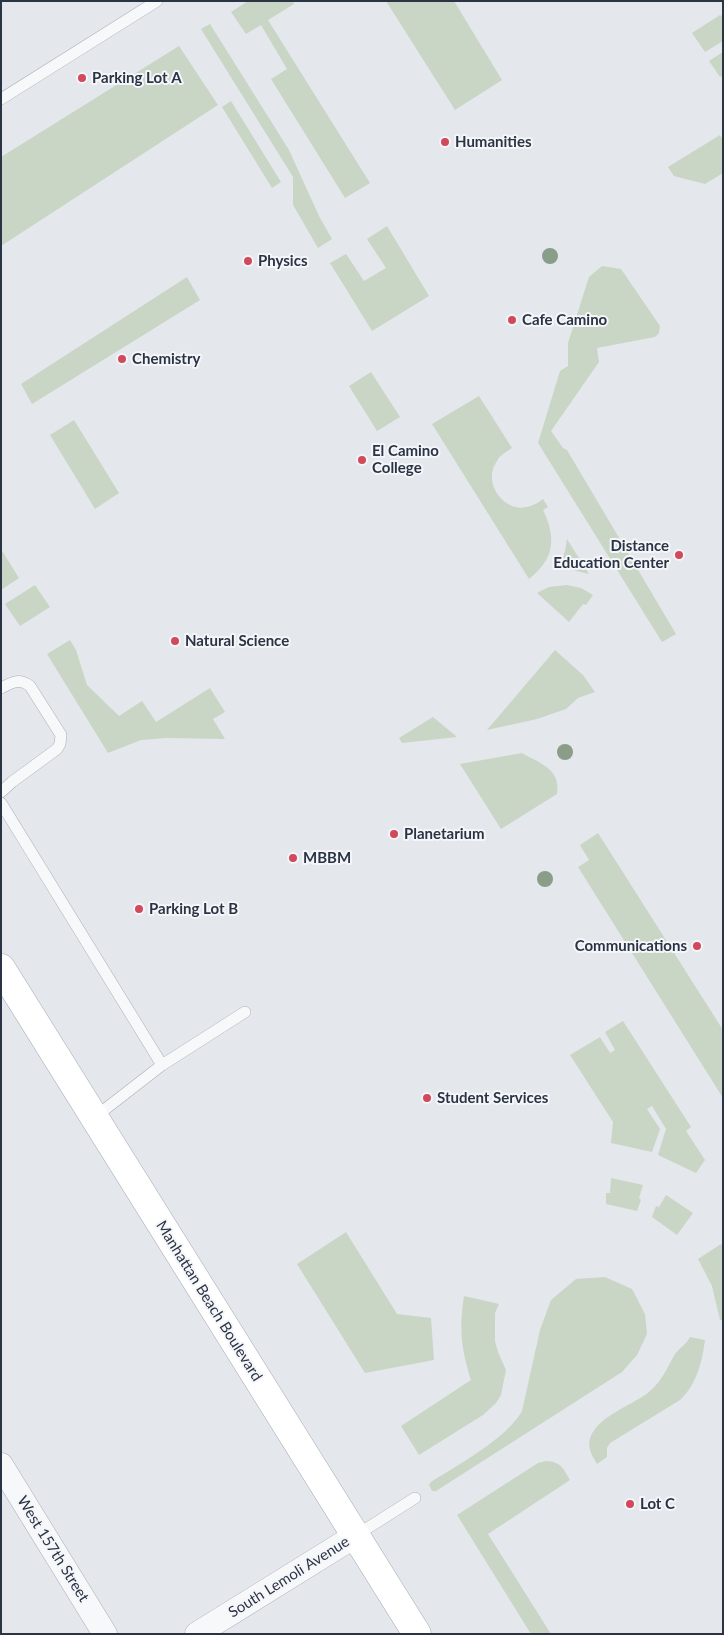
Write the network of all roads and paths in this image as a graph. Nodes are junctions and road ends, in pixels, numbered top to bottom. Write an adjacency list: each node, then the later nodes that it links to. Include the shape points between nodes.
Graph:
1 (157, 1): 2 (lane)
2 (1, 99)
3 (1, 688): 4 (lane, via 16,680 24,681 61,735 57,749)
4 (1, 792)
5 (1, 803): 8 (lane)
6 (1, 968): 9 (main road, Manhattan Beach Boulevard)
7 (245, 1012): 8 (lane)
8 (162, 1065): 9 (lane)
9 (95, 1117): 12 (main road, Manhattan Beach Boulevard)
10 (1, 1465): 13 (street, West 157th Street)
11 (415, 1498): 12 (lane)
12 (355, 1536): 14 (street, South Lemoli Avenue); 15 (main road, Manhattan Beach Boulevard)
13 (105, 1634)
14 (197, 1634)
15 (417, 1634)

